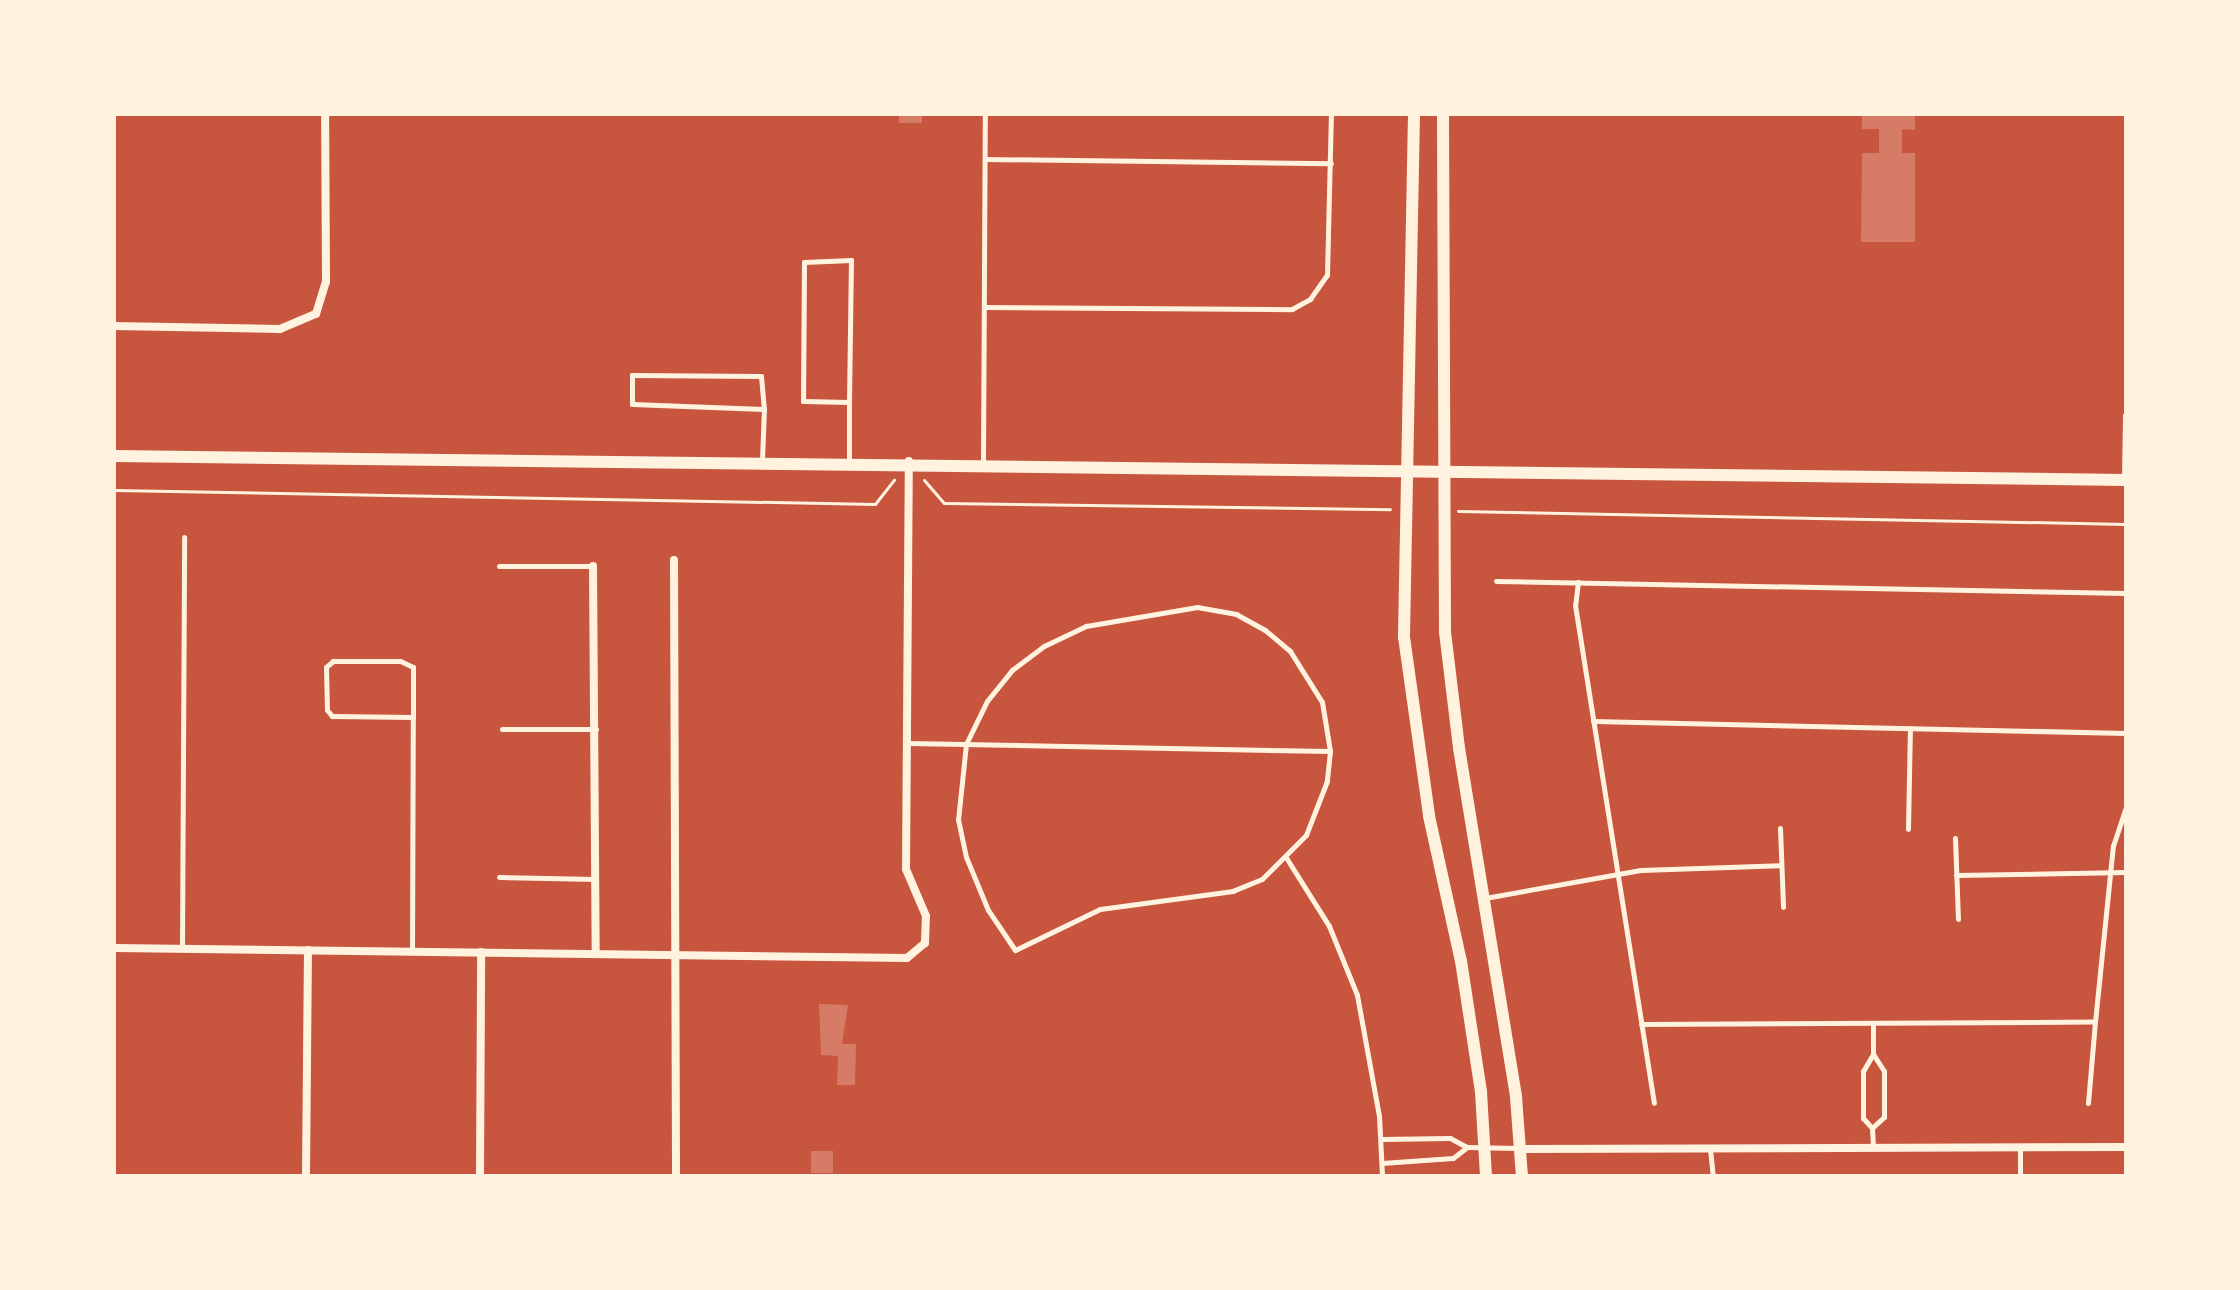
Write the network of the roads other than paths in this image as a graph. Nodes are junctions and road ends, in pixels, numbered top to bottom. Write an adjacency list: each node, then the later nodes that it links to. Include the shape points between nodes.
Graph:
1 (325, 114): 9 (street, via 326,282 316,314 280,329)
2 (985, 114): 6 (lane)
3 (1331, 114): 7 (lane)
4 (1414, 114): 18 (street)
5 (1443, 114): 19 (street)
6 (985, 159): 7 (lane); 8 (lane)
7 (1331, 163): 8 (lane, via 1327,275 1310,299 1292,309)
8 (984, 307): 17 (lane)
9 (114, 326)
10 (849, 402): 10 (lane, via 851,260 804,262 803,401); 15 (lane)
11 (764, 409): 11 (lane, via 761,376 632,375 632,404); 14 (lane)
12 (2125, 415): 20 (lane)
13 (114, 456): 14 (street)
14 (762, 460): 15 (street)
15 (849, 461): 16 (street)
16 (909, 461): 17 (street); 34 (street)
17 (983, 462): 18 (street)
18 (1405, 468): 19 (street); 68 (street, via 1402,589 1410,697 1461,961)
19 (1445, 469): 20 (street); 49 (street, via 1450,689)
20 (2125, 480)
21 (184, 537): 53 (lane)
22 (674, 560): 58 (street)
23 (499, 566): 24 (lane)
24 (593, 566): 32 (street)
25 (1496, 581): 26 (lane)
26 (1578, 582): 27 (lane); 29 (lane, via 1575,605)
27 (2126, 593)
28 (413, 717): 28 (lane, via 332,716 327,710 326,667 333,661 400,661 413,667); 55 (lane)
29 (1593, 721): 30 (lane); 46 (lane)
30 (1910, 728): 33 (lane); 39 (lane)
31 (502, 729): 32 (lane)
32 (596, 729): 48 (street)
33 (2126, 733)
34 (907, 743): 35 (lane); 58 (street, via 906,869 926,916 925,943 907,958)
35 (966, 744): 36 (lane); 36 (lane, via 987,701 1012,670 1044,646 1086,626 1197,607 1236,614 1290,651 1322,702); 41 (lane, via 958,796 966,857 988,910 1015,950 1100,909 1233,891)
36 (1330, 751): 41 (lane, via 1319,809)
37 (2126, 807): 43 (lane)
38 (1780, 828): 42 (lane)
39 (1908, 829)
40 (1955, 838): 45 (lane)
41 (1287, 859): 66 (lane, via 1329,926 1357,995)
42 (1781, 865): 46 (lane, via 1641,870); 50 (lane)
43 (2112, 870): 44 (lane); 45 (lane); 59 (lane)
44 (2126, 872)
45 (1956, 875): 51 (lane)
46 (1617, 876): 49 (lane); 60 (lane)
47 (499, 877): 48 (lane)
48 (596, 879): 57 (street)
49 (1484, 898): 72 (street)
50 (1783, 907)
51 (1958, 919)
52 (114, 948): 53 (street)
53 (182, 949): 54 (street)
54 (308, 950): 55 (street); 75 (street)
55 (412, 952): 56 (street)
56 (481, 952): 57 (street); 76 (street)
57 (596, 954): 58 (street)
58 (676, 956): 77 (street)
59 (2095, 1022): 61 (lane); 64 (lane)
60 (1641, 1024): 61 (lane); 63 (lane)
61 (1873, 1025): 62 (lane)
62 (1873, 1054): 65 (lane, via 1863,1071 1863,1118); 65 (lane, via 1884,1071 1884,1117)
63 (1654, 1103)
64 (2088, 1103)
65 (1872, 1128): 71 (lane)
66 (1382, 1139): 67 (lane, via 1450,1138); 74 (lane)
67 (1467, 1147): 68 (lane); 74 (lane, via 1453,1158)
68 (1485, 1147): 72 (lane); 79 (street)
69 (2020, 1147): 70 (street); 71 (street); 82 (lane)
70 (2126, 1147)
71 (1873, 1148): 73 (street)
72 (1521, 1149): 73 (street); 80 (street)
73 (1710, 1149): 81 (lane)
74 (1382, 1163): 78 (lane)
75 (306, 1176)
76 (480, 1176)
77 (676, 1176)
78 (1382, 1176)
79 (1486, 1176)
80 (1522, 1176)
81 (1713, 1176)
82 (2020, 1176)

